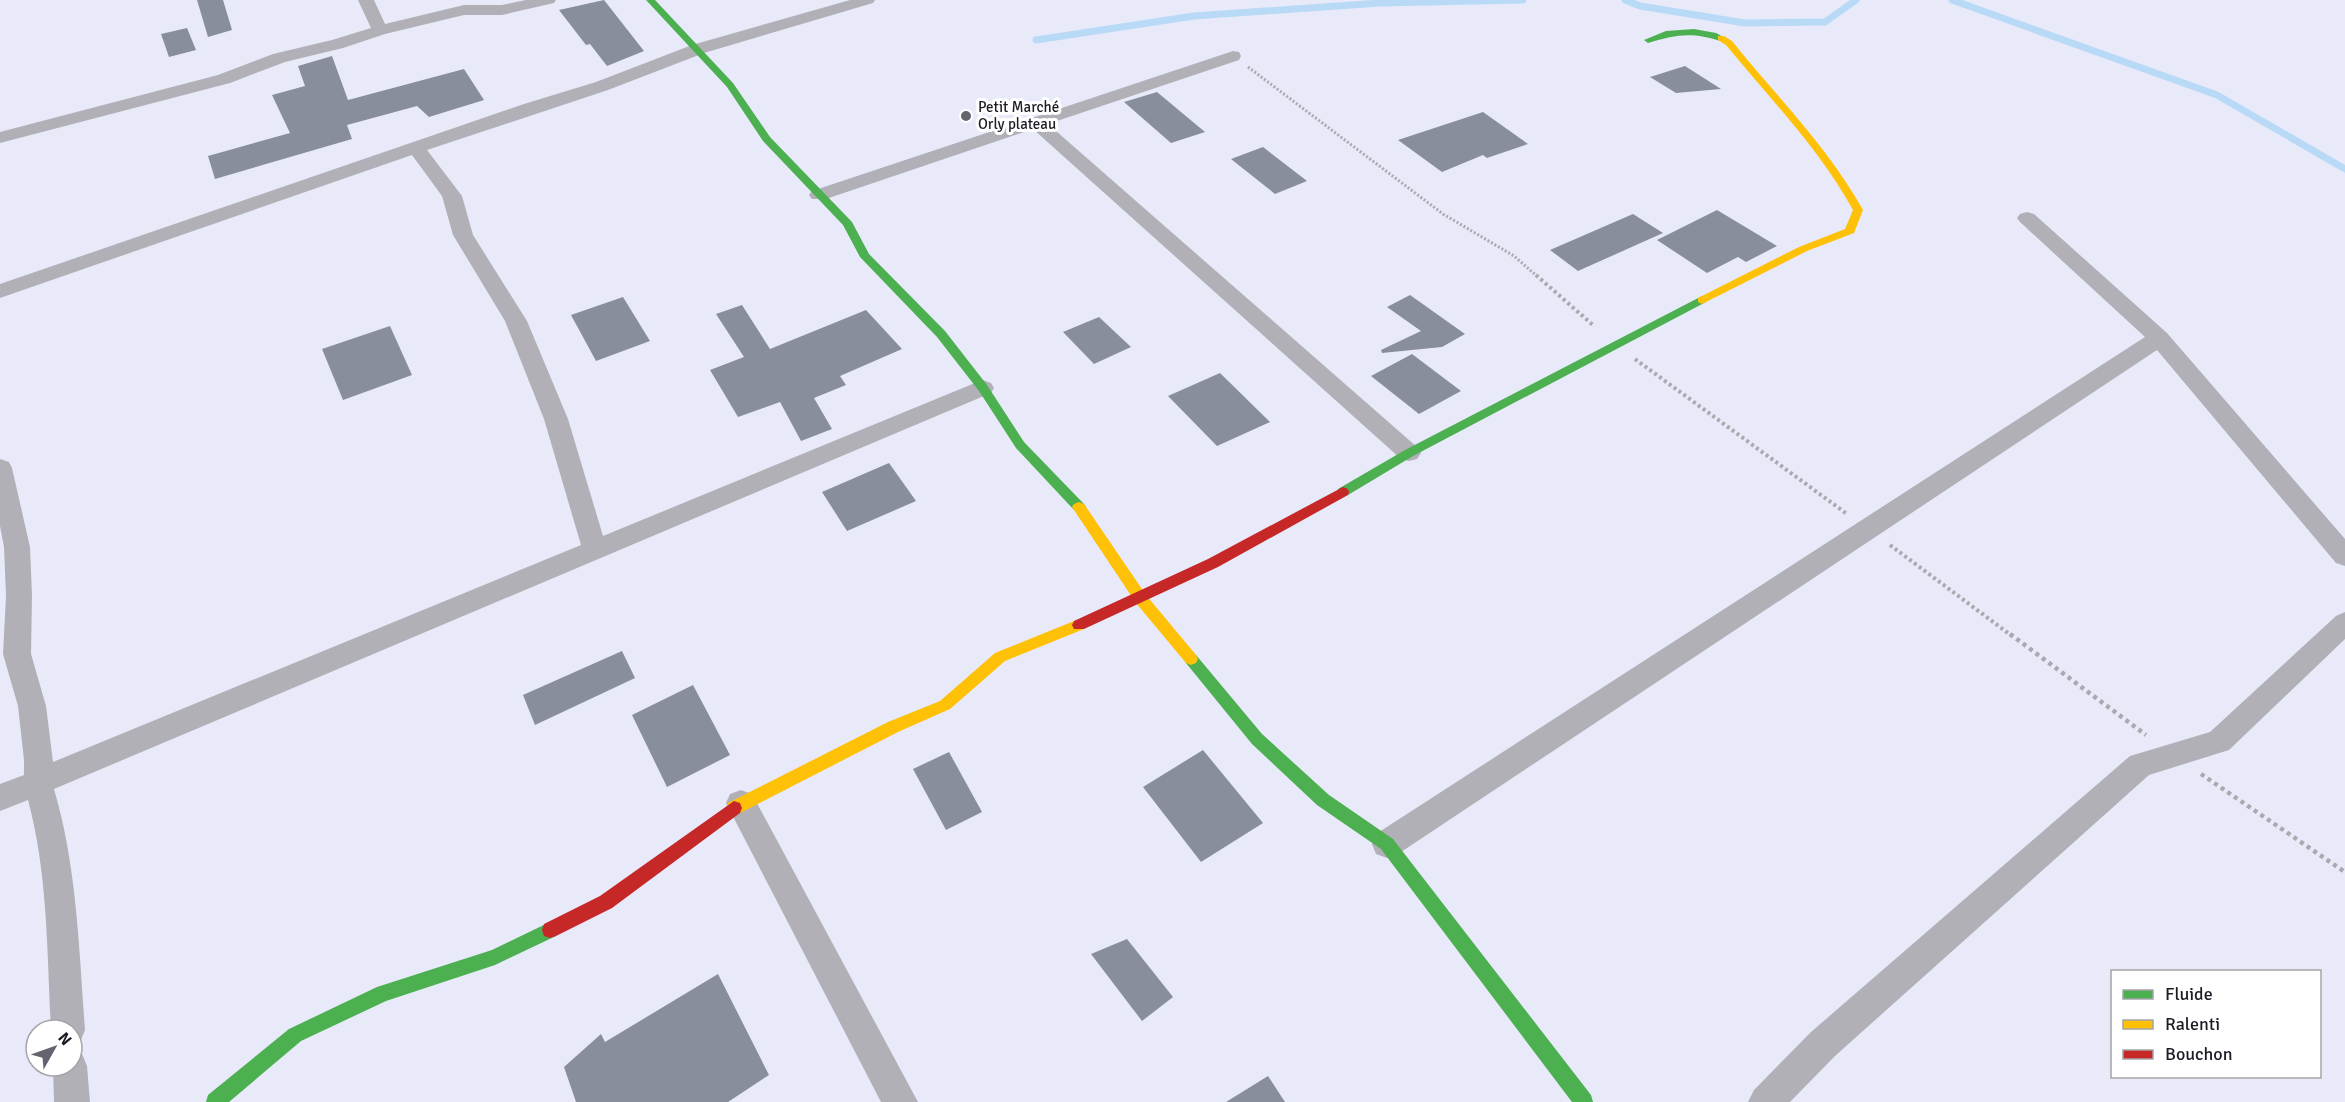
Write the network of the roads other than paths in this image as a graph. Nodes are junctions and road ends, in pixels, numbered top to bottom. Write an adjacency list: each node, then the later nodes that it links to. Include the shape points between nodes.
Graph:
1 (366, 0): 5 (street)
2 (548, 0): 5 (street, via 502,10 464,10)
3 (650, 0): 7 (street)
4 (867, 0): 7 (street)
5 (380, 30): 10 (street, via 279,58 224,79)
6 (1648, 40): 17 (street, via 1657,33 1693,32 1728,42 1826,155 1847,186 1858,210 1850,231 1803,249 1614,344)
7 (698, 49): 11 (street, via 602,86); 12 (street, via 730,85 766,139)
8 (1233, 56): 9 (street)
9 (1035, 122): 12 (street); 17 (street)
10 (0, 138)
11 (416, 148): 14 (street); 19 (street, via 452,196 463,235 516,321 556,419)
12 (819, 195): 16 (street, via 848,224 864,255 941,334)
13 (2027, 218): 15 (street)
14 (0, 291)
15 (2159, 338): 20 (street); 26 (street)
16 (982, 388): 19 (street); 21 (street, via 1020,445 1076,502)
17 (1409, 453): 21 (street, via 1305,514)
18 (0, 468): 23 (street, via 17,547 17,654 32,706)
19 (595, 550): 23 (street)
20 (2345, 556)
21 (1141, 599): 25 (street, via 1000,657 945,705); 26 (street, via 1257,739 1323,800)
22 (2345, 623): 33 (street, via 2219,741 2140,765 1823,1044)
23 (38, 783): 24 (street); 27 (street, via 51,829 59,885)
24 (0, 798)
25 (741, 803): 30 (street, via 606,902 495,957 383,993 295,1035); 31 (street)
26 (1387, 844): 32 (street)
27 (67, 1018)
28 (71, 1078): 29 (street)
29 (72, 1102)
30 (214, 1102)
31 (900, 1102)
32 (1584, 1102)
33 (1766, 1102)

